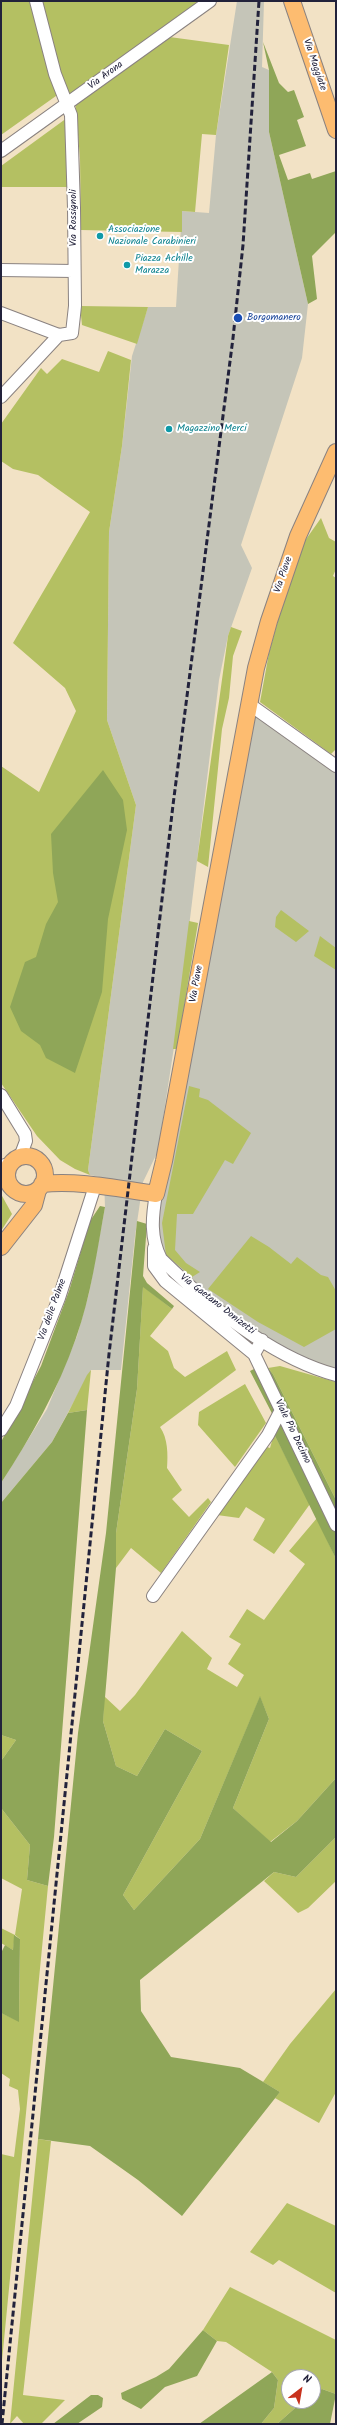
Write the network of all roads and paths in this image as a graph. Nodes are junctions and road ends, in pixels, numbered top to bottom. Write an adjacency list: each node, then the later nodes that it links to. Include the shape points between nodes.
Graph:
1 (36, 1): 4 (street, Via Rossignoli, via 56,74)
2 (210, 1): 4 (street, Via Arona)
3 (292, 1): 5 (main road, Via Maggiate)
4 (68, 104): 6 (street, Via Arona); 8 (street, Via Rossignoli, via 71,116 74,187)
5 (336, 130)
6 (1, 151)
7 (1, 270): 8 (street)
8 (74, 271): 10 (street, Via Rossignoli, via 72,333)
9 (1, 312): 10 (street)
10 (58, 335): 11 (street)
11 (1, 397)
12 (336, 452): 13 (main road, Via Piave, via 286,569 269,621)
13 (249, 704): 14 (street); 21 (main road, Via Piave)
14 (333, 759)
15 (1, 1095): 16 (street, via 25,1134 26,1141)
16 (10, 1162): 17 (main road, via 31,1157); 18 (main road)
17 (40, 1163): 19 (main road); 20 (main road, via 45,1173)
18 (7, 1183): 20 (main road, via 26,1194); 22 (main road, via 18,1208)
19 (90, 1185): 20 (main road, via 58,1182); 21 (main road); 29 (street, Via delle Palme, via 59,1298 16,1406)
20 (40, 1187): 22 (main road, via 34,1205)
21 (156, 1194): 24 (street, Via Gaetano Donizetti, via 152,1212)
22 (10, 1233): 23 (main road)
23 (1, 1247)
24 (155, 1247): 25 (street, Via Gaetano Donizetti, via 171,1270); 26 (street, via 154,1266 165,1281)
25 (262, 1340): 26 (street); 27 (street, Via Gaetano Donizetti, via 293,1360)
26 (254, 1354): 28 (street, Viale Pio Decimo)
27 (336, 1375)
28 (281, 1410): 30 (street, Viale Pio Decimo); 31 (street, via 268,1435)
29 (1, 1430)
30 (336, 1525)
31 (153, 1596)

